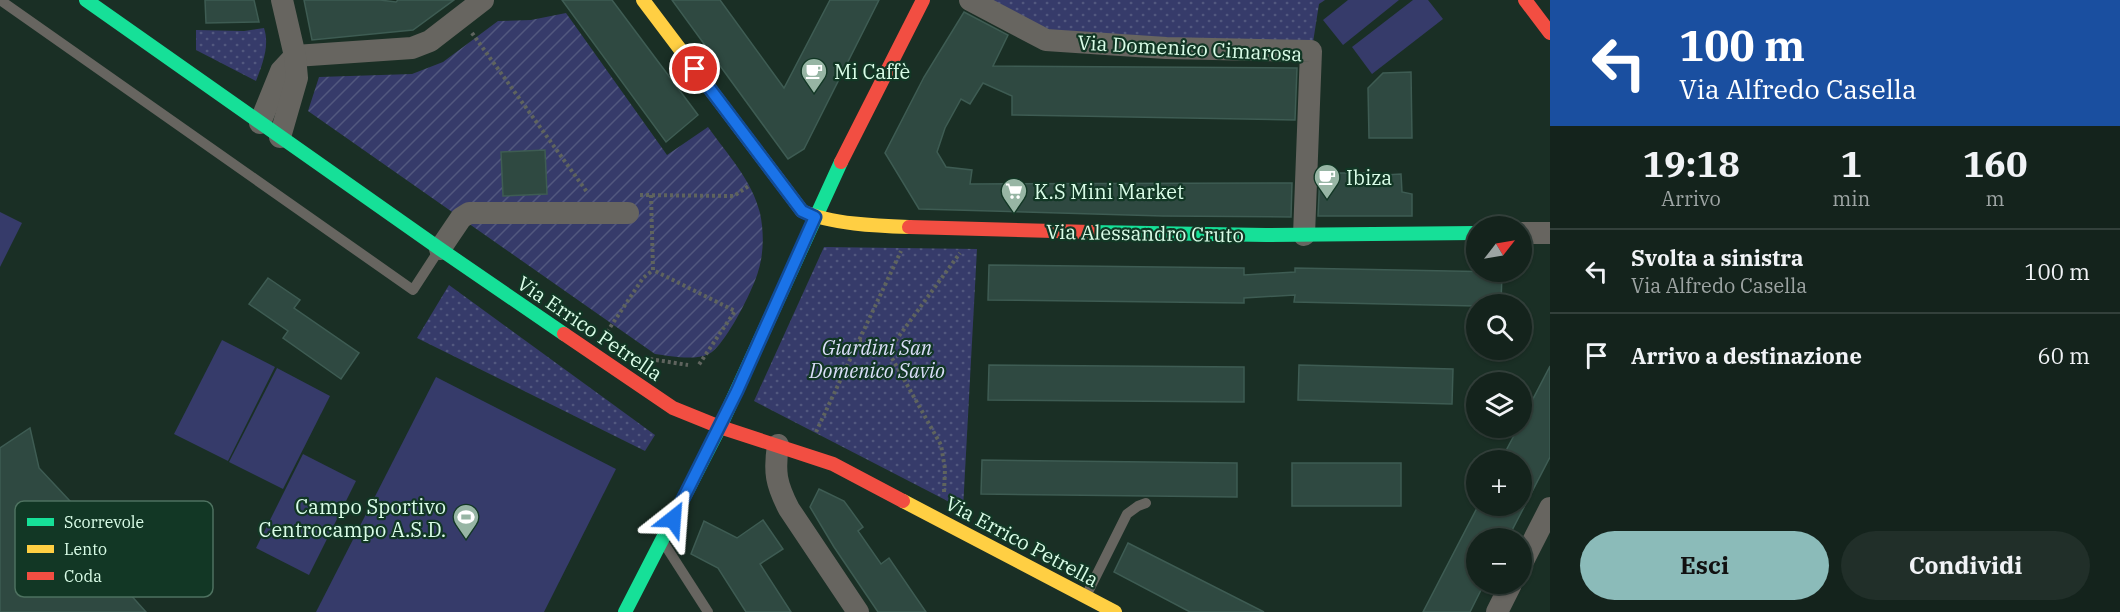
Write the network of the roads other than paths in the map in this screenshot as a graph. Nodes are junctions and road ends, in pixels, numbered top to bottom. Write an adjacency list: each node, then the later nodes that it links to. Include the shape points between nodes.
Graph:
1 (0, 0): 21 (lane, via 413,290)
2 (86, 0): 10 (street, Via Errico Petrella)
3 (116, 0): 10 (street)
4 (282, 0): 12 (street)
5 (483, 0): 12 (street, via 430,41 412,48)
6 (643, 0): 16 (street, via 802,211)
7 (970, 0): 20 (street, Via Domenico Cimarosa, via 1046,40 1166,48 1311,51)
8 (1525, 0): 11 (street)
9 (919, 2): 16 (street)
10 (123, 26): 13 (street, Via Errico Petrella)
11 (1550, 33)
12 (295, 56): 13 (street, via 281,71); 14 (street, via 297,78)
13 (260, 123): 14 (street, Via Errico Petrella)
14 (280, 138): 21 (street, Via Errico Petrella)
15 (628, 213): 21 (street, via 469,213 461,218)
16 (815, 217): 20 (street, Via Alessandro Cruto, via 883,226); 22 (street)
17 (1466, 233): 20 (street, Via Alessandro Cruto)
18 (1532, 233): 19 (street)
19 (1550, 233)
20 (1304, 235)
21 (440, 249): 22 (street, Via Errico Petrella, via 673,408)
22 (720, 427): 23 (street, Via Errico Petrella); 26 (street)
23 (778, 445): 29 (street, Via Errico Petrella, via 821,459); 32 (street, via 776,470 781,494)
24 (1146, 502): 29 (lane, via 1127,514)
25 (1550, 508): 27 (street)
26 (662, 539): 30 (street); 31 (lane)
27 (1532, 543)
28 (1506, 594): 34 (street)
29 (1086, 597): 33 (street, Via Errico Petrella)
30 (625, 612)
31 (708, 612)
32 (858, 612)
33 (1115, 612)
34 (1497, 612)

